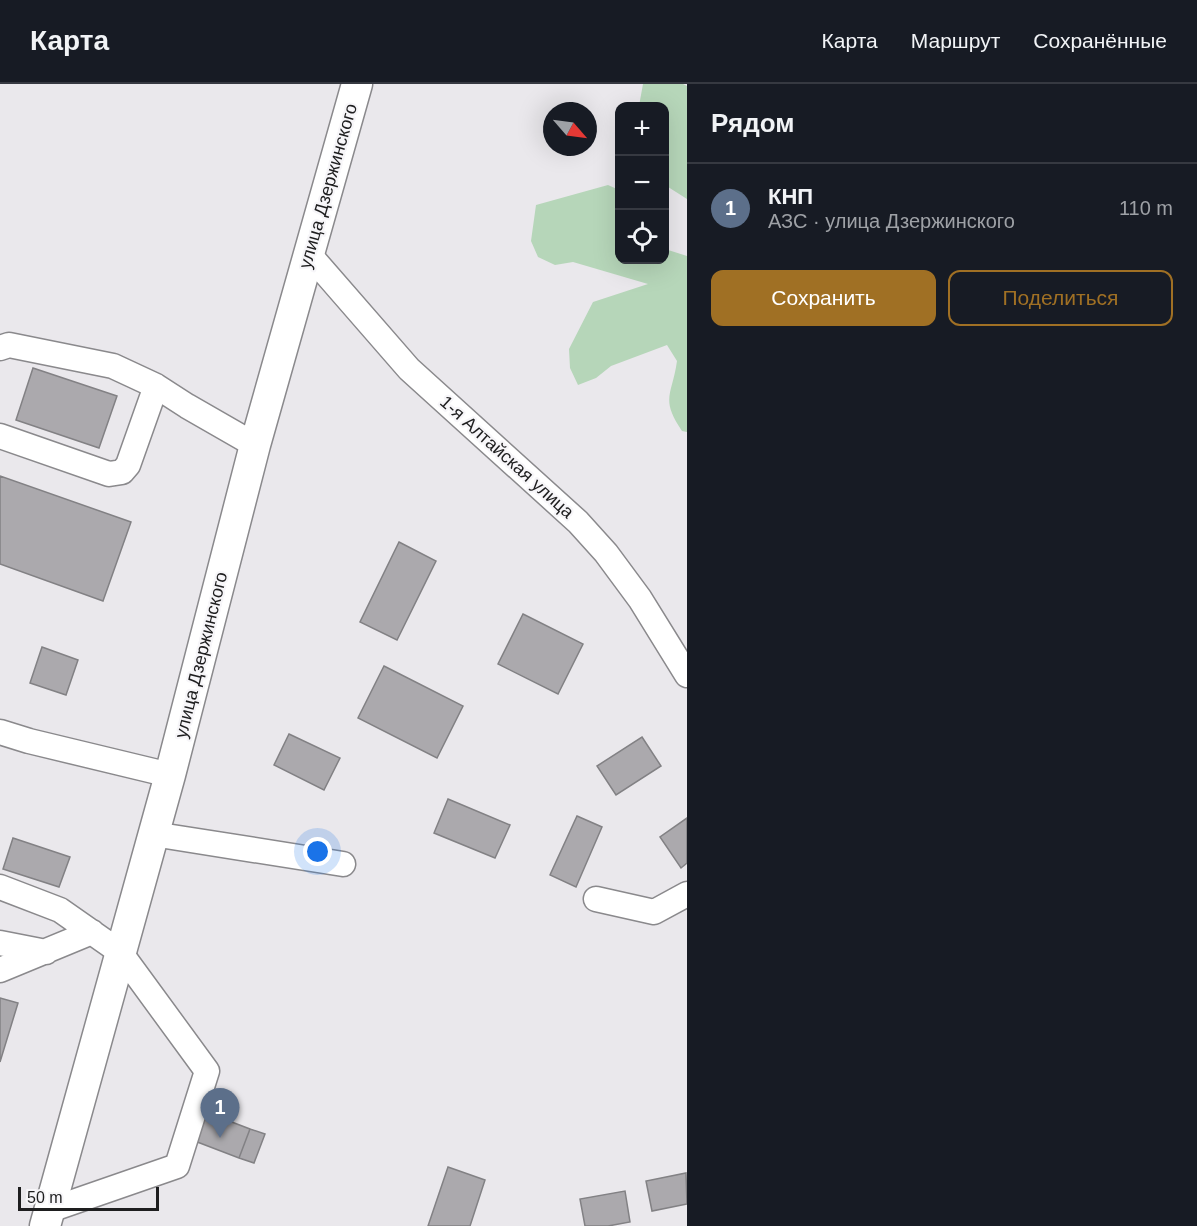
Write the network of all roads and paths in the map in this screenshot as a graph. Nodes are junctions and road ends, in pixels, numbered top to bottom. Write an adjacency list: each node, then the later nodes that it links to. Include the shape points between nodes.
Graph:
1 (357, 84): 2 (main road, улица Дзержинского)
2 (308, 253): 6 (main road, улица Дзержинского); 7 (street, 1-я Алтайская улица, via 409,369 606,553)
3 (0, 348): 4 (street, via 9,345 113,366)
4 (156, 386): 5 (street, via 128,465 122,472 109,474); 6 (street)
5 (0, 436)
6 (255, 445): 9 (main road, улица Дзержинского)
7 (687, 675)
8 (0, 732): 9 (street)
9 (170, 775): 10 (main road, улица Дзержинского)
10 (153, 834): 11 (street); 18 (main road, улица Дзержинского)
11 (343, 864)
12 (0, 887): 15 (street, via 60,910)
13 (687, 894): 14 (street, via 654,912)
14 (596, 898)
15 (92, 932): 17 (street); 18 (street)
16 (0, 943): 17 (street)
17 (46, 952): 19 (street)
18 (120, 952): 20 (main road, улица Дзержинского); 20 (street, via 207,1071 177,1166)
19 (0, 970)
20 (48, 1218)

